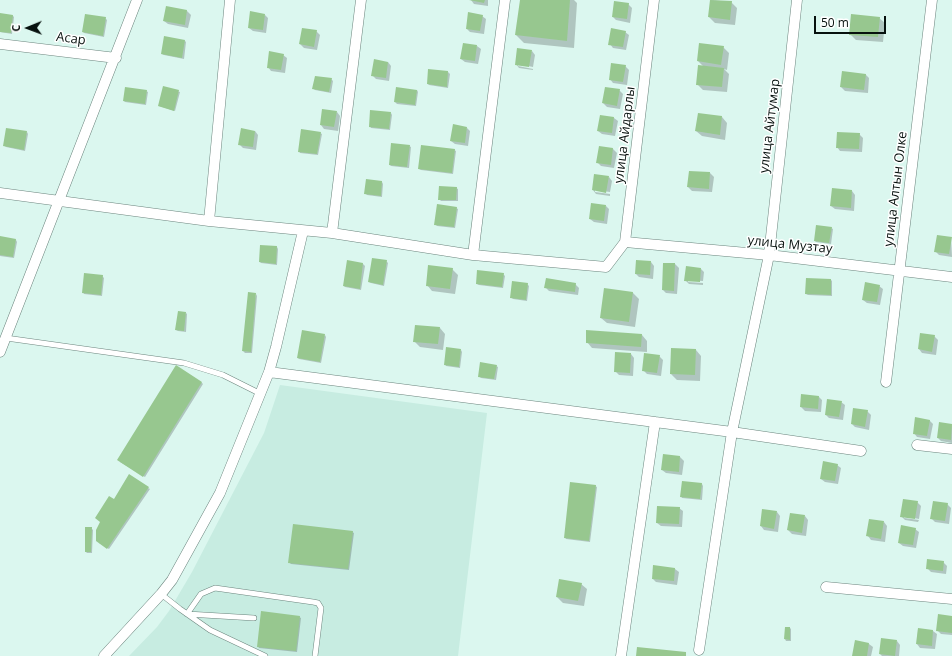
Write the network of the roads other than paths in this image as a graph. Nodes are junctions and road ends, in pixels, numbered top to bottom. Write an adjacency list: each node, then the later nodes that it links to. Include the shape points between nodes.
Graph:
1 (138, 0): 9 (street)
2 (230, 0): 12 (street)
3 (361, 0): 14 (street)
4 (506, 0): 16 (street)
5 (654, 0): 15 (street, улица Айдарлы)
6 (797, 0): 17 (street, улица Айтумар)
7 (932, 0): 18 (street, улица Алтын Олке)
8 (0, 44): 9 (street, Асар)
9 (116, 58): 11 (street)
10 (0, 193): 11 (street)
11 (60, 201): 12 (street); 20 (street)
12 (210, 222): 13 (street)
13 (303, 231): 14 (street); 22 (street)
14 (332, 233): 16 (street)
15 (625, 242): 16 (street, via 606,267); 17 (street, улица Музтау)
16 (473, 255)
17 (769, 255): 18 (street, улица Музтау); 26 (street, улица Айтумар)
18 (898, 270): 19 (street, улица Музтау); 23 (street, улица Алтын Олке)
19 (952, 276)
20 (3, 337): 21 (street); 24 (lane, via 184,363 223,376)
21 (0, 352)
22 (269, 372): 24 (street); 25 (street)
23 (886, 382)
24 (261, 394): 31 (street, via 220,492 172,580)
25 (655, 422): 26 (street); 39 (street)
26 (732, 432): 29 (street); 35 (street, улица Айтумар)
27 (917, 445): 28 (street)
28 (952, 449)
29 (861, 451)
30 (826, 586): 32 (street)
31 (161, 594): 33 (lane); 36 (street)
32 (952, 599)
33 (187, 614): 34 (lane); 37 (lane, via 210,630); 38 (lane, via 202,594 215,588 318,603 321,608)
34 (254, 618)
35 (699, 650)
36 (104, 656)
37 (265, 656)
38 (315, 656)
39 (621, 656)

